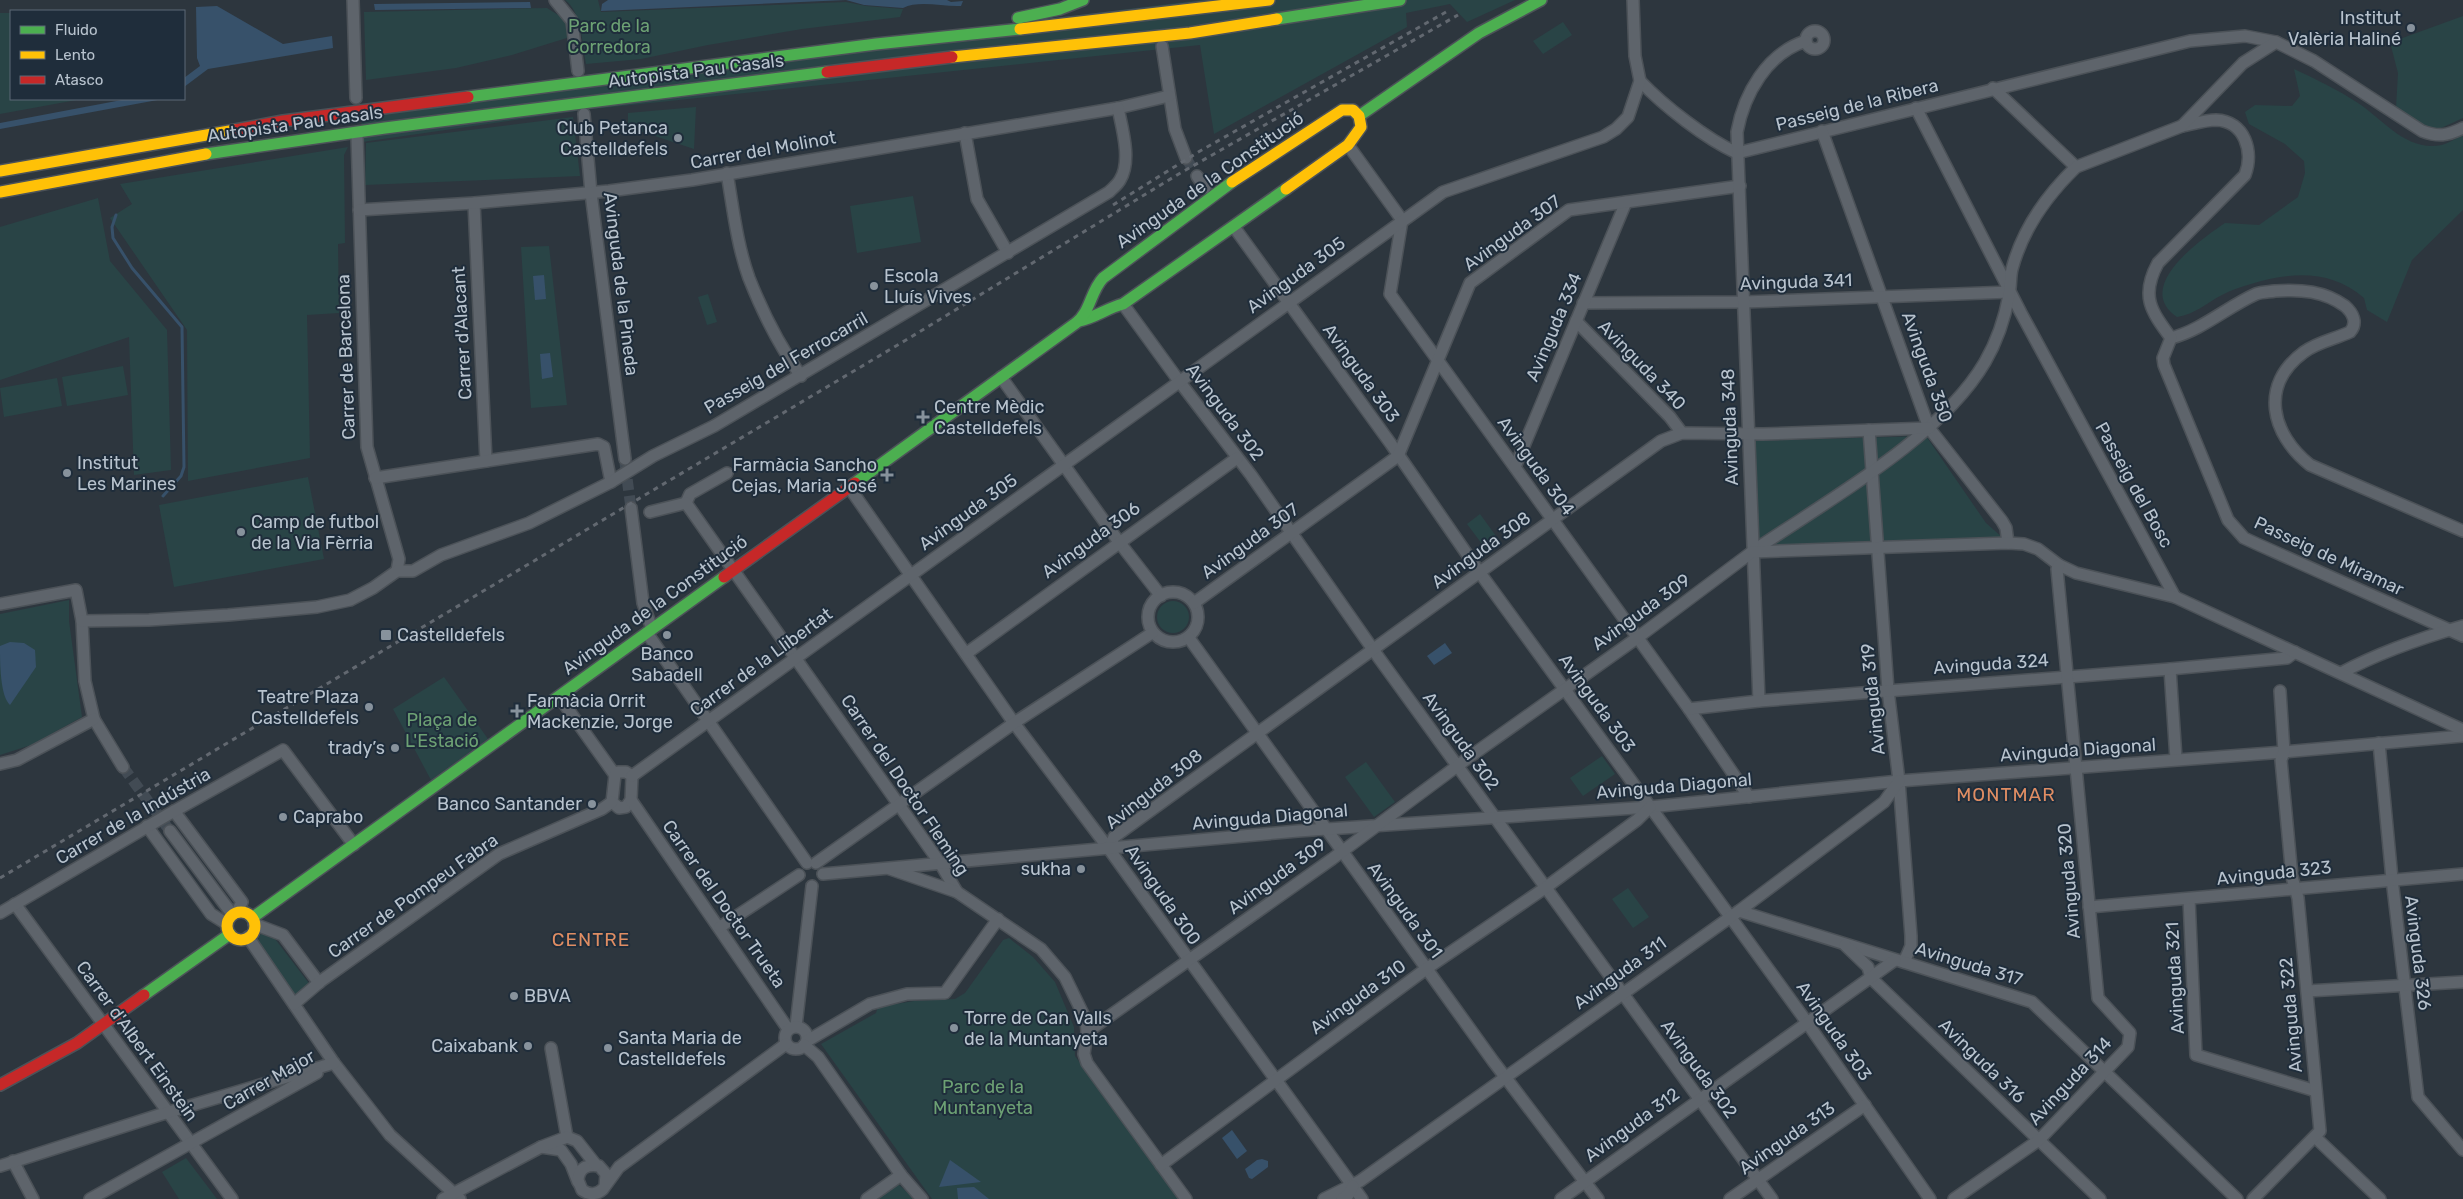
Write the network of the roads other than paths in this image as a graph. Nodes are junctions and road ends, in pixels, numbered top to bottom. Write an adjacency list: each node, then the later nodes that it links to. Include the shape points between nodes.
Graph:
1 (353, 0): 16 (street)
2 (555, 0): 12 (street, via 572,21)
3 (1083, 0): 11 (main road, via 1060,10 984,25)
4 (1269, 0): 11 (main road, Autopista Pau Casals)
5 (1400, 0): 36 (main road, Autopista Pau Casals, via 1190,33 925,60 385,128 206,154)
6 (1541, 0): 20 (main road, via 1479,33)
7 (1633, 0): 13 (street, via 1635,56)
8 (1806, 40): 27 (street, Avinguda 348, via 1781,52 1749,91 1741,110)
9 (2276, 42): 14 (street, Passeig de la Ribera, via 2245,36 2190,42); 21 (street, via 2243,63); 22 (street, Passeig de la Ribera, via 2314,61 2422,131 2436,136)
10 (1162, 46): 15 (street)
11 (817, 52): 30 (main road, Autopista Pau Casals, via 284,121)
12 (578, 71)
13 (1640, 81): 27 (street, via 1720,145); 42 (street, Avinguda 305, via 1628,116 1603,137 1443,192)
14 (1993, 88): 18 (street, Passeig de la Ribera); 29 (street)
15 (1169, 96): 17 (street, Carrer del Molinot); 28 (street, via 1174,128)
16 (356, 98)
17 (1118, 108): 24 (street, Carrer del Molinot); 44 (street, Passeig del Ferrocarril, via 1125,160 1120,181 1109,192)
18 (1916, 108): 23 (street, Passeig de la Ribera); 45 (street, Passeig del Bosc)
19 (584, 114): 37 (street, Avinguda de la Pineda)
20 (1359, 116): 26 (main road, Avinguda de la Constitució, via 1361,127); 35 (main road, Avinguda de la Constitució, via 1354,110 1342,110)
21 (2182, 126): 29 (street); 55 (street, via 2226,121 2244,136 2250,156 2245,175 2158,264 2151,276 2148,299 2152,311)
22 (2463, 128)
23 (1822, 131): 27 (street, Passeig de la Ribera); 46 (street, Avinguda 350)
24 (964, 134): 31 (street, Carrer del Molinot); 44 (street, via 977,199)
25 (357, 136): 41 (street, Carrer de Barcelona)
26 (1348, 145): 42 (street); 43 (main road, Avinguda de la Constitució)
27 (1737, 153): 33 (street, Avinguda 348)
28 (1186, 158)
29 (2076, 167): 45 (street, Avinguda 309, via 2040,205 2014,263)
30 (0, 171)
31 (727, 173): 37 (street, Carrer del Molinot); 57 (street, via 749,277)
32 (1197, 176): 34 (street)
33 (1740, 186): 38 (street, Avinguda 307); 49 (street, Avinguda 348)
34 (1204, 188): 35 (main road); 40 (main road)
35 (1219, 190): 40 (main road, Avinguda de la Constitució)
36 (2, 192)
37 (591, 193): 39 (street, Carrer del Molinot); 66 (street, Avinguda de la Pineda)
38 (1626, 202): 50 (street, Avinguda 334); 56 (street, Avinguda 307, via 1569,210 1470,283)
39 (474, 203): 41 (street, Carrer del Molinot); 67 (street, Carrer d'Alacant)
40 (1201, 204): 47 (main road, Avinguda de la Constitució, via 1103,278 1096,284)
41 (359, 210): 72 (street, Carrer de Barcelona, via 367,447)
42 (1402, 220): 48 (street, Avinguda 305); 56 (street, Avinguda 304, via 1390,294)
43 (1234, 227): 48 (street, Avinguda 303); 51 (main road, Avinguda de la Constitució)
44 (1008, 253): 57 (street, Passeig del Ferrocarril)
45 (2010, 292): 46 (street, Avinguda 341); 60 (street, Avinguda 309, via 2004,317 1985,362 1964,392); 91 (street, Passeig del Bosc)
46 (1882, 296): 49 (street, Avinguda 341); 60 (street, Avinguda 350)
47 (1091, 298): 52 (main road, via 1096,305); 53 (main road, Avinguda de la Constitució)
48 (1288, 302): 59 (street, Avinguda 305); 64 (street, Avinguda 303)
49 (1744, 302): 50 (street, Avinguda 341); 63 (street, Avinguda 348)
50 (1583, 303): 54 (street, Avinguda 334)
51 (1123, 304): 52 (main road, Avinguda de la Constitució); 59 (street, Avinguda 302)
52 (1107, 308): 53 (main road, Avinguda de la Constitució, via 1090,319)
53 (1080, 321): 58 (main road, Avinguda de la Constitució)
54 (1576, 321): 62 (street, Avinguda 340); 69 (street, Avinguda 334)
55 (2171, 338): 79 (street, via 2258,293 2292,290 2334,298 2349,310 2355,320 2353,329 2305,352 2282,377 2276,396 2276,420 2284,438 2294,452 2310,465); 96 (street, Passeig de Miramar, via 2163,358 2164,366 2228,520 2236,530 2257,544)
56 (1438, 362): 64 (street, Avinguda 307); 69 (street, Avinguda 304)
57 (801, 376): 73 (street, Passeig del Ferrocarril)
58 (1001, 377): 68 (street); 74 (main road, Avinguda de la Constitució)
59 (1179, 381): 65 (street, Avinguda 302); 68 (street, Avinguda 305)
60 (1929, 428): 61 (street, Avinguda 308); 70 (street, Avinguda 309); 82 (street, Avinguda 350, via 2002,521)
61 (1869, 430): 63 (street, Avinguda 308); 70 (street, Avinguda 319)
62 (1682, 433): 63 (street, Avinguda 308); 78 (street, Avinguda 308, via 1661,441)
63 (1748, 434): 84 (street, Avinguda 348)
64 (1398, 456): 80 (street, Avinguda 307); 87 (street, Avinguda 303)
65 (1237, 458): 80 (street, Avinguda 302); 81 (street, Avinguda 306)
66 (625, 459)
67 (486, 461): 72 (street); 73 (street, via 598,444 604,447)
68 (1063, 466): 81 (street); 89 (street, Avinguda 305)
69 (1515, 467): 78 (street, Avinguda 304)
70 (1871, 471): 83 (street, Avinguda 319); 84 (street, Avinguda 309)
71 (727, 473): 75 (street, via 690,494)
72 (375, 478): 88 (street, Carrer de Barcelona, via 399,559)
73 (611, 482): 88 (street, Passeig del Ferrocarril, via 529,523 441,556 414,571)
74 (849, 487): 86 (main road, Avinguda de la Constitució); 89 (street, Avinguda 300)
75 (686, 503): 77 (street); 86 (street, Carrer del Doctor Fleming)
76 (630, 508): 97 (street)
77 (650, 512)
78 (1552, 520): 87 (street, Avinguda 308); 101 (street, Avinguda 304)
79 (2463, 531)
80 (1290, 532): 92 (street, Avinguda 307); 102 (street, Avinguda 302)
81 (1119, 542): 90 (street); 104 (street, Avinguda 306)
82 (2008, 542): 83 (street); 85 (street, via 2038,549)
83 (1878, 548): 84 (street); 110 (street, Avinguda 319)
84 (1752, 552): 101 (street, Avinguda 309); 113 (street, Avinguda 348)
85 (2059, 565): 91 (street, via 2076,573); 108 (street, Avinguda 320)
86 (734, 569): 97 (main road, Avinguda de la Constitució); 105 (street, Carrer del Doctor Fleming)
87 (1480, 573): 102 (street, Avinguda 308); 109 (street, Avinguda 303)
88 (393, 575): 94 (street, via 350,600 317,607 149,620)
89 (910, 575): 104 (street, Avinguda 300); 105 (street, Carrer de la Llibertat)
90 (1161, 596): 92 (street, via 1177,592); 98 (street, via 1151,608 1148,621)
91 (2175, 597): 103 (street)
92 (1194, 603): 100 (street, via 1198,617)
93 (0, 604): 94 (street, via 76,590)
94 (82, 621): 115 (street, via 85,681)
95 (2463, 626): 96 (street)
96 (2449, 630): 99 (street, Passeig de Miramar); 107 (street, via 2432,634)
97 (650, 631): 112 (main road, Avinguda de la Constitució); 116 (street)
98 (1152, 633): 100 (street, via 1162,640); 117 (street)
99 (2463, 636)
100 (1189, 638): 119 (street, Avinguda 301)
101 (1637, 638): 109 (street, Avinguda 309); 114 (street, Avinguda 304)
102 (1372, 649): 119 (street, Avinguda 308); 126 (street, Avinguda 302)
103 (2295, 652): 106 (street, Avinguda 324, via 2287,658); 107 (street)
104 (967, 653): 117 (street, Avinguda 300)
105 (797, 659): 116 (street, Carrer de la Llibertat); 134 (street, Carrer del Doctor Fleming)
106 (2170, 669): 108 (street, Avinguda 324); 123 (street)
107 (2341, 673): 118 (street)
108 (2066, 676): 110 (street, Avinguda 324); 127 (street, Avinguda 320)
109 (1566, 689): 126 (street, Avinguda 309); 135 (street, Avinguda 303)
110 (1888, 690): 113 (street, Avinguda 324); 130 (street, Avinguda 319)
111 (2280, 691): 122 (street)
112 (560, 698): 128 (street); 142 (main road, Avinguda de la Constitució)
113 (1759, 700): 114 (street, Avinguda 324)
114 (1689, 709): 131 (street, Avinguda 304)
115 (94, 719): 124 (street, via 17,760); 125 (street)
116 (708, 721): 129 (street, Carrer de la Llibertat); 145 (street)
117 (1014, 723): 134 (street); 143 (street, Avinguda 300)
118 (2463, 730)
119 (1256, 733): 140 (street, Avinguda 301); 143 (street, Avinguda 308, via 1114,837)
120 (2463, 736): 121 (street, Avinguda Diagonal)
121 (2379, 743): 122 (street, Avinguda Diagonal); 151 (street, Avinguda 326)
122 (2284, 752): 123 (street, Avinguda Diagonal); 154 (street, Avinguda 322, via 2281,760 2292,877)
123 (2176, 760): 127 (street, Avinguda Diagonal)
124 (0, 764)
125 (123, 767)
126 (1458, 767): 137 (street, Avinguda 302); 139 (street, Avinguda 309)
127 (2076, 767): 130 (street, Avinguda Diagonal); 158 (street, Avinguda 320)
128 (615, 775): 129 (street, via 626,772); 133 (street)
129 (632, 776): 132 (street)
130 (1899, 781): 131 (street, Avinguda Diagonal); 160 (street, Avinguda 311, via 1880,806); 168 (street, Avinguda 319, via 1911,946)
131 (1749, 797): 135 (street, Avinguda Diagonal)
132 (631, 800): 133 (street, via 626,807 619,808); 164 (street, Carrer del Doctor Trueta)
133 (612, 802): 172 (street, Carrer de Pompeu Fabra, via 500,854)
134 (898, 806): 145 (street); 146 (street, Carrer del Doctor Fleming)
135 (1650, 807): 137 (street, Avinguda Diagonal); 153 (street, Avinguda 310); 160 (street, Avinguda 303)
136 (174, 811): 138 (street, Carrer de la Indústria); 142 (street, Carrer de la Indústria, via 283,750); 162 (street, via 242,902)
137 (1496, 818): 139 (street, Avinguda Diagonal); 153 (street, Avinguda 302)
138 (147, 826): 157 (street, Carrer de la Indústria); 162 (street, via 211,914)
139 (1373, 827): 140 (street, Avinguda Diagonal); 144 (street, Avinguda 309)
140 (1326, 829): 143 (street, Avinguda Diagonal); 144 (street, Avinguda 301)
141 (170, 831): 162 (street)
142 (354, 845): 163 (main road, Avinguda de la Constitució)
143 (1109, 849): 146 (street, Avinguda Diagonal); 167 (street, Avinguda 300)
144 (1342, 852): 167 (street, Avinguda 309); 169 (street, Avinguda 301)
145 (811, 863): 148 (street, via 821,868); 150 (street, via 803,866)
146 (940, 863): 147 (street, Avinguda Diagonal); 155 (street, Carrer del Doctor Fleming)
147 (888, 868): 148 (street, Avinguda Diagonal); 155 (street, Avinguda Diagonal)
148 (824, 874): 152 (street, via 821,881)
149 (2463, 874): 151 (street, Avinguda 323)
150 (799, 875): 152 (street, via 806,885); 164 (street)
151 (2392, 879): 154 (street, Avinguda 323); 173 (street, Avinguda 326)
152 (812, 886): 179 (street)
153 (1545, 888): 169 (street, Avinguda 310); 175 (street, Avinguda 302)
154 (2296, 889): 156 (street, Avinguda 323); 174 (street, Avinguda 322)
155 (957, 892): 161 (street, Carrer del Doctor Fleming)
156 (2189, 899): 158 (street, Avinguda 323); 190 (street, Avinguda 321, via 2196,1055)
157 (15, 904): 159 (street, Carrer de la Indústria); 178 (street, Carrer d'Albert Einstein)
158 (2089, 907): 181 (street, Avinguda 320, via 2098,998)
159 (0, 913)
160 (1734, 914): 166 (street, Avinguda 317); 175 (street, Avinguda 311); 177 (street, Avinguda 303)
161 (998, 919): 180 (street, Carrer del Doctor Fleming, via 1041,950 1064,977 1086,1020); 182 (street, via 945,992 907,994 870,1004)
162 (232, 921): 163 (main road, via 243,912); 165 (main road, via 239,939); 178 (main road)
163 (253, 921): 165 (main road); 172 (street, via 283,935)
164 (720, 927): 179 (street, Carrer del Doctor Trueta)
165 (248, 938): 176 (street)
166 (1845, 944): 168 (street, Avinguda 317); 170 (street, Avinguda 316, via 1868,968)
167 (1188, 961): 180 (street, Avinguda 309); 188 (street, Avinguda 300)
168 (1900, 961): 170 (street, Avinguda 312); 186 (street, Avinguda 317, via 2032,1002)
169 (1426, 969): 187 (street, Avinguda 301); 188 (street, Avinguda 310)
170 (1871, 978): 177 (street, Avinguda 312); 196 (street, Avinguda 316)
171 (2463, 982): 173 (street)
172 (319, 983): 176 (street, Carrer de Pompeu Fabra)
173 (2405, 985): 174 (street); 199 (street, Avinguda 326, via 2418,1097)
174 (2307, 991): 190 (street, Avinguda 322)
175 (1622, 993): 187 (street, Avinguda 311); 191 (street, Avinguda 302)
176 (294, 1004): 185 (street)
177 (1807, 1022): 191 (street, Avinguda 312); 192 (street, Avinguda 303)
178 (104, 1025): 189 (main road); 193 (street, Carrer d'Albert Einstein)
179 (792, 1028): 182 (street, via 805,1032); 183 (street, via 784,1037)
180 (1087, 1032): 201 (street, Carrer del Doctor Fleming, via 1084,1045 1087,1063)
181 (2130, 1033): 186 (street, Avinguda 314, via 2128,1047)
182 (806, 1043): 183 (street, via 796,1049); 205 (street)
183 (786, 1044): 203 (street)
184 (551, 1048): 194 (street)
185 (334, 1063): 193 (street); 197 (street, Carrer Major); 211 (street, via 390,1135)
186 (2104, 1074): 196 (street, Avinguda 314); 228 (street, Avinguda 317)
187 (1506, 1078): 207 (street, Avinguda 301); 208 (street, Avinguda 311)
188 (1275, 1080): 201 (street, Avinguda 310); 208 (street, Avinguda 300)
189 (0, 1085)
190 (2316, 1091): 195 (street, Avinguda 322, via 2320,1131)
191 (1699, 1098): 206 (street, Avinguda 302); 207 (street, Avinguda 312)
192 (1865, 1105): 206 (street, Avinguda 313); 225 (street, Avinguda 303)
193 (167, 1112): 197 (street, Carrer d'Albert Einstein); 200 (street)
194 (568, 1137): 198 (street); 204 (street, via 577,1141)
195 (2315, 1137): 229 (street); 230 (street)
196 (2039, 1140): 226 (street, Avinguda 314); 227 (street, Avinguda 316)
197 (191, 1144): 213 (street, Carrer Major); 214 (street, Carrer d'Albert Einstein)
198 (541, 1147): 209 (street, via 561,1150 571,1164); 211 (street)
199 (2463, 1150)
200 (13, 1161): 202 (street); 212 (street)
201 (1161, 1165): 217 (street, Carrer del Doctor Fleming)
202 (0, 1166)
203 (619, 1167): 204 (street); 210 (street)
204 (600, 1168): 209 (street, via 584,1168 578,1175); 210 (street, via 607,1178)
205 (901, 1175): 215 (street); 216 (street)
206 (1759, 1180): 223 (street, Avinguda 313); 224 (street, Avinguda 302)
207 (1583, 1182): 221 (street, Avinguda 312); 222 (street, Avinguda 301)
208 (1353, 1186): 218 (street); 219 (street); 220 (street, Avinguda 300)
209 (582, 1191): 210 (street)
210 (599, 1193)
211 (452, 1197)
212 (33, 1199)
213 (90, 1199)
214 (232, 1199)
215 (867, 1199)
216 (922, 1199)
217 (1186, 1199)
218 (1324, 1199)
219 (1342, 1199)
220 (1362, 1199)
221 (1560, 1199)
222 (1598, 1199)
223 (1730, 1199)
224 (1772, 1199)
225 (1930, 1199)
226 (1954, 1199)
227 (2100, 1199)
228 (2237, 1199)
229 (2253, 1199)
230 (2380, 1199)

